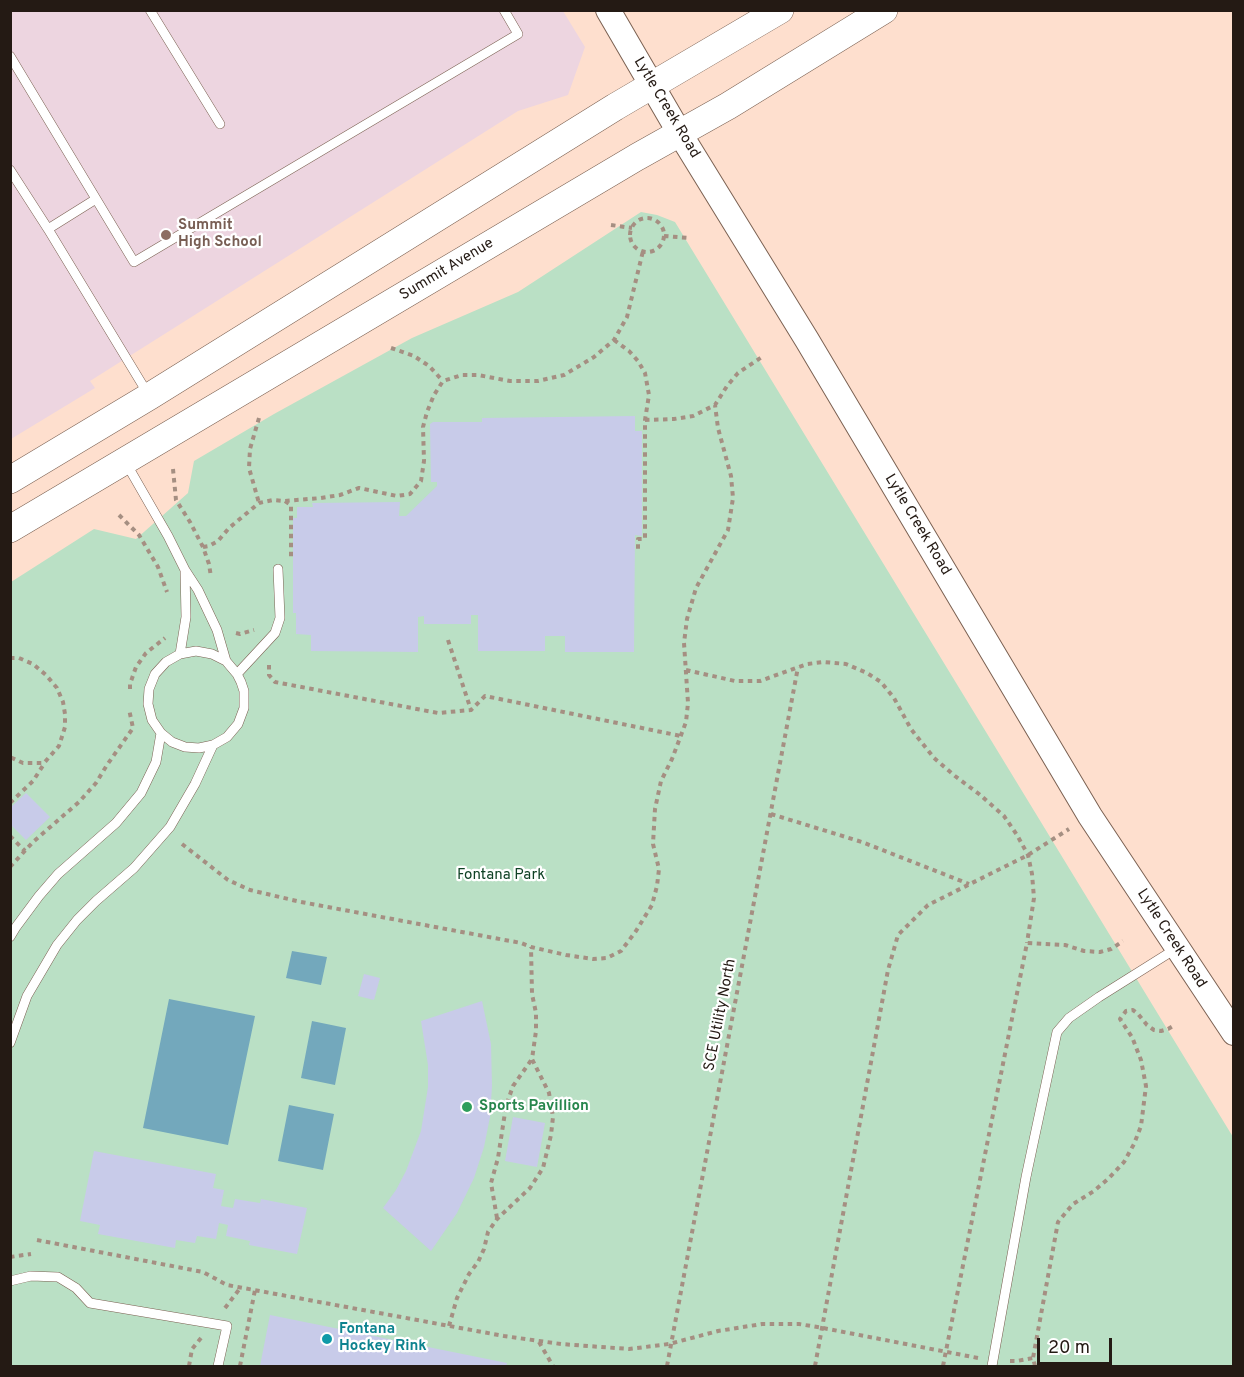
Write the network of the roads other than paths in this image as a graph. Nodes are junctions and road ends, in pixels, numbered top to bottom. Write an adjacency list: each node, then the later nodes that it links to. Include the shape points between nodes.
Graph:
1 (150, 10): 8 (lane)
2 (504, 10): 11 (lane, via 518,34 134,262)
3 (608, 10): 7 (street, Lytle Creek Road)
4 (780, 10): 7 (main road)
5 (884, 10): 9 (main road, Summit Avenue)
6 (10, 56): 11 (lane)
7 (652, 85): 9 (street, Lytle Creek Road); 13 (main road)
8 (220, 124)
9 (680, 132): 14 (main road, Summit Avenue); 25 (street, Lytle Creek Road, via 1090,816)
10 (10, 170): 12 (lane)
11 (96, 199): 12 (lane)
12 (48, 229): 13 (lane)
13 (150, 396): 15 (main road)
14 (125, 461): 16 (main road, Summit Avenue); 18 (lane)
15 (10, 480)
16 (10, 530)
17 (278, 569): 21 (lane, via 280,618 275,633)
18 (185, 570): 19 (lane, via 186,617); 20 (lane, via 217,630)
19 (180, 654): 20 (lane, via 196,651); 22 (lane, via 155,674 149,689 152,720)
20 (226, 662): 21 (lane)
21 (237, 674): 23 (lane, via 244,691 244,708 238,724)
22 (161, 733): 23 (lane, via 185,747); 24 (lane, via 156,762 141,793 116,823 58,874)
23 (213, 745): 27 (lane, via 171,827 57,945 27,996)
24 (10, 937)
25 (1177, 948): 26 (street, Lytle Creek Road); 29 (lane, via 1084,1007 1057,1032)
26 (1233, 1034)
27 (10, 1042)
28 (10, 1281): 30 (lane, via 31,1276 58,1277 90,1303 227,1326)
29 (992, 1363)
30 (218, 1366)

